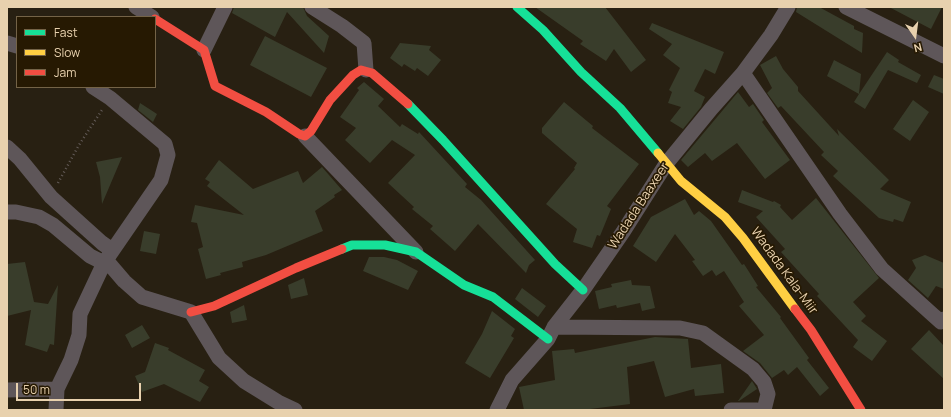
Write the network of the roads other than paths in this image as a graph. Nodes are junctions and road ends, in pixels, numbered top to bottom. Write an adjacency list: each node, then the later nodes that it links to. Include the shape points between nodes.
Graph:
1 (136, 7): 7 (street)
2 (225, 7): 9 (street)
3 (312, 7): 11 (street, via 364,43)
4 (517, 7): 16 (street, Wadada Kala-Miir, via 620,108)
5 (788, 7): 12 (street, Wadada Baaxeer)
6 (846, 7): 10 (street)
7 (150, 16)
8 (156, 20): 9 (street)
9 (204, 50): 14 (street, via 215,86 266,112)
10 (944, 56)
11 (366, 70): 14 (street, via 353,75 330,100); 20 (street, via 406,102 555,264)
12 (743, 72): 16 (street, Wadada Baaxeer); 22 (street, via 840,214 882,269)
13 (95, 88): 19 (street, via 165,144 168,155 161,180)
14 (305, 136): 18 (street)
15 (7, 147): 19 (street, via 51,197 102,243)
16 (666, 164): 20 (street, Wadada Baaxeer); 32 (street, Wadada Kala-Miir, via 681,182 725,217 744,238 811,330)
17 (7, 212): 19 (street, via 39,218 54,225 90,256)
18 (416, 252): 21 (street, via 385,245 352,245 214,306); 23 (street, via 464,285 493,297)
19 (107, 258): 21 (street, via 124,281 142,297); 25 (street, via 80,314 79,335)
20 (583, 290): 23 (street, Wadada Baaxeer)
21 (191, 312): 27 (street, via 218,358 244,381)
22 (943, 322)
23 (551, 333): 28 (street, Wadada Baaxeer, via 512,380); 31 (street, via 680,328 703,333 753,368 764,382 768,394)
24 (7, 390): 25 (street)
25 (57, 390): 26 (street)
26 (56, 410)
27 (295, 410)
28 (497, 410)
29 (731, 410): 30 (street)
30 (757, 410)
31 (764, 410)
32 (861, 410)

